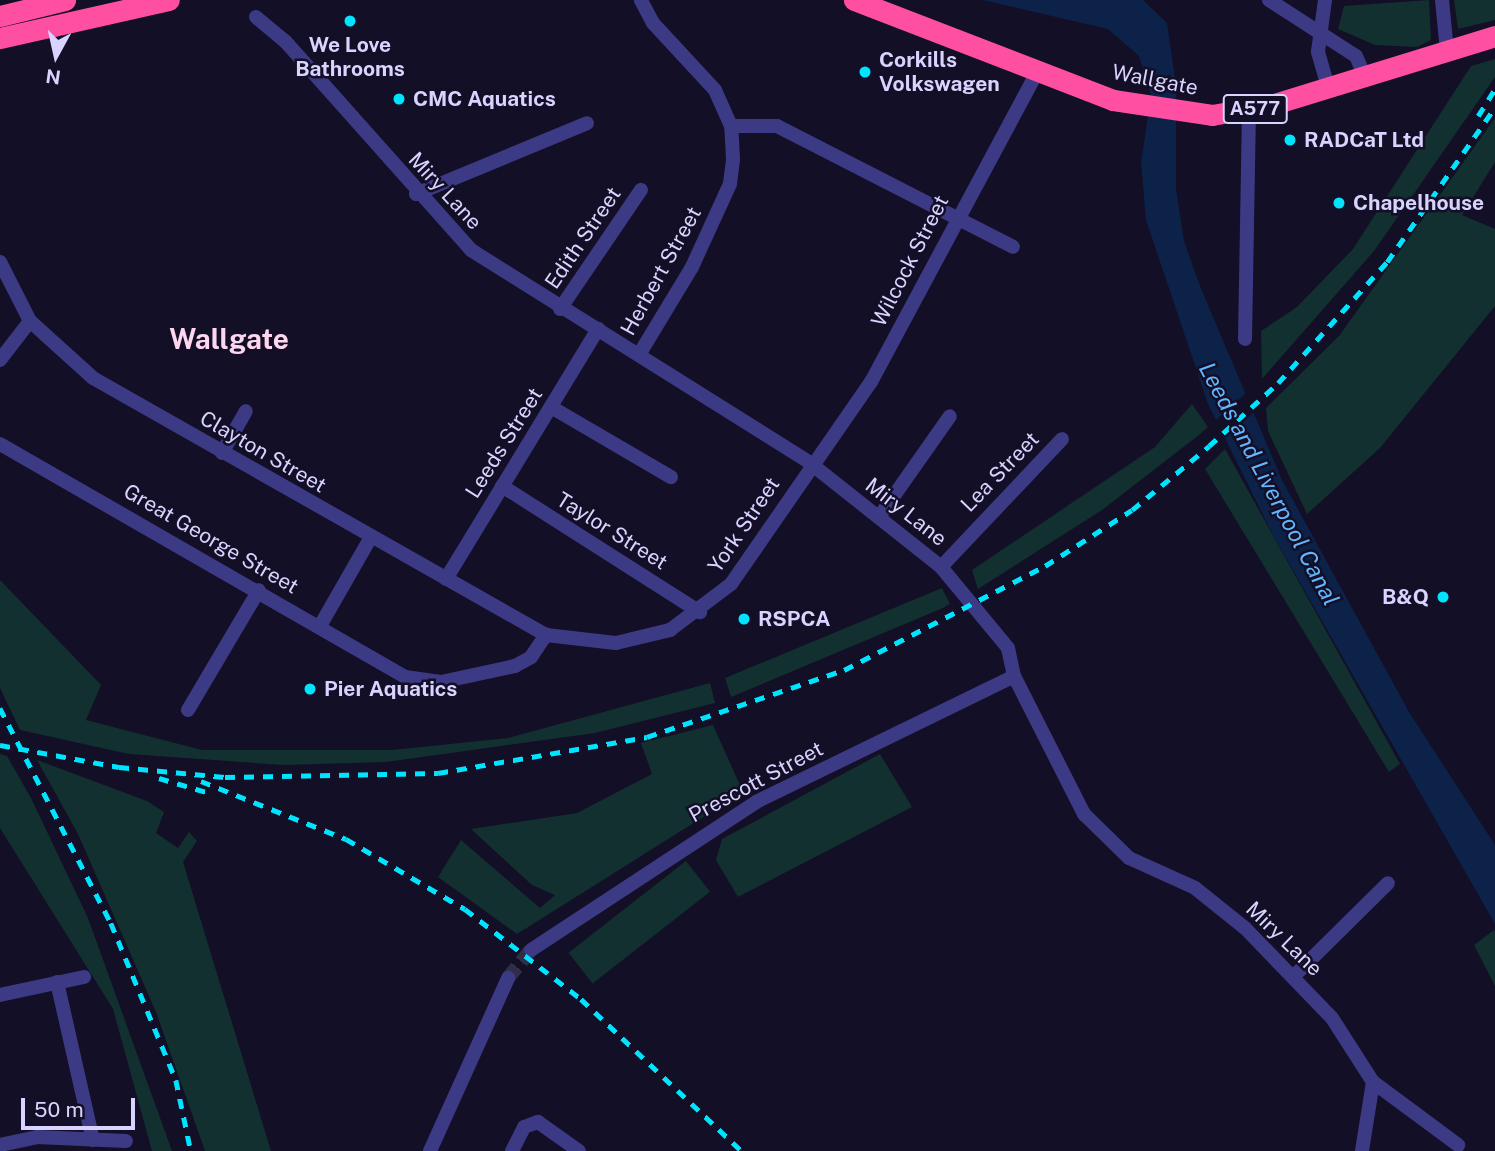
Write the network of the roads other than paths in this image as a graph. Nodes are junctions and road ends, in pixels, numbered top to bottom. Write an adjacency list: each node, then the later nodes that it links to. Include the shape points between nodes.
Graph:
1 (65, 0): 8 (highway)
2 (169, 0): 12 (highway)
3 (641, 0): 19 (street, via 653,23 715,90)
4 (855, 0): 14 (highway, Wallgate / A577)
5 (1269, 0): 10 (street)
6 (1325, 0): 10 (street)
7 (1442, 0): 13 (street)
8 (0, 16)
9 (256, 17): 21 (street, Miry Lane, via 285,41)
10 (1320, 36): 15 (street, via 1356,57); 16 (street)
11 (1495, 36): 13 (highway, Wallgate / A577)
12 (0, 38)
13 (1447, 51): 15 (highway, Wallgate / A577)
14 (1037, 72): 17 (highway, Wallgate / A577, via 1151,109); 22 (street, Wilcock Street)
15 (1365, 77): 16 (highway, Wallgate / A577)
16 (1328, 88): 17 (highway, Wallgate / A577)
17 (1249, 111): 28 (street)
18 (587, 123): 21 (street)
19 (731, 126): 22 (street, via 777,126); 29 (street, Herbert Street, via 730,184 692,267)
20 (640, 190): 25 (street, Edith Street)
21 (416, 194): 25 (street, Miry Lane, via 471,250)
22 (955, 218): 23 (street); 37 (street, Wilcock Street, via 871,382)
23 (1013, 247)
24 (0, 262): 26 (street, Clayton Street)
25 (560, 309): 27 (street, Miry Lane)
26 (30, 321): 30 (street); 36 (street, Clayton Street, via 93,378)
27 (597, 329): 29 (street, Miry Lane); 31 (street, Leeds Street)
28 (1245, 339)
29 (640, 354): 37 (street, Miry Lane)
30 (0, 360)
31 (551, 407): 38 (street); 39 (street, Leeds Street)
32 (246, 411): 36 (street)
33 (950, 416): 40 (street)
34 (1062, 439): 42 (street, Lea Street)
35 (0, 444): 44 (street, Great George Street)
36 (222, 453): 41 (street, Clayton Street)
37 (810, 463): 40 (street, Miry Lane); 45 (street, York Street, via 731,584)
38 (671, 477)
39 (502, 486): 43 (street, Leeds Street); 45 (street, Taylor Street)
40 (880, 517): 42 (street, Miry Lane)
41 (371, 537): 43 (street, Clayton Street); 46 (street)
42 (941, 567): 48 (street, Miry Lane, via 1003,640 1017,668)
43 (446, 579): 47 (street, Clayton Street)
44 (259, 590): 46 (street, Great George Street); 49 (street)
45 (700, 612): 47 (street, York Street, via 670,630 627,642)
46 (320, 626): 47 (street, Great George Street, via 399,674 441,682 503,670 531,657)
47 (546, 635)
48 (1014, 676): 51 (street, Prescott Street, via 756,802); 52 (street, Miry Lane, via 1084,814 1104,837 1147,869 1195,888)
49 (188, 710)
50 (1388, 883): 52 (street)
51 (531, 950)
52 (1294, 976): 57 (street, Miry Lane, via 1332,1018)
53 (84, 977): 55 (street)
54 (508, 978): 62 (street)
55 (57, 982): 56 (street); 58 (street)
56 (0, 995)
57 (1373, 1082): 61 (street); 65 (street)
58 (93, 1140): 59 (street); 60 (street, via 37,1137)
59 (126, 1141)
60 (0, 1145)
61 (1458, 1145)
62 (430, 1151)
63 (512, 1151): 64 (street, via 524,1127 538,1122)
64 (579, 1151)
65 (1362, 1151)

